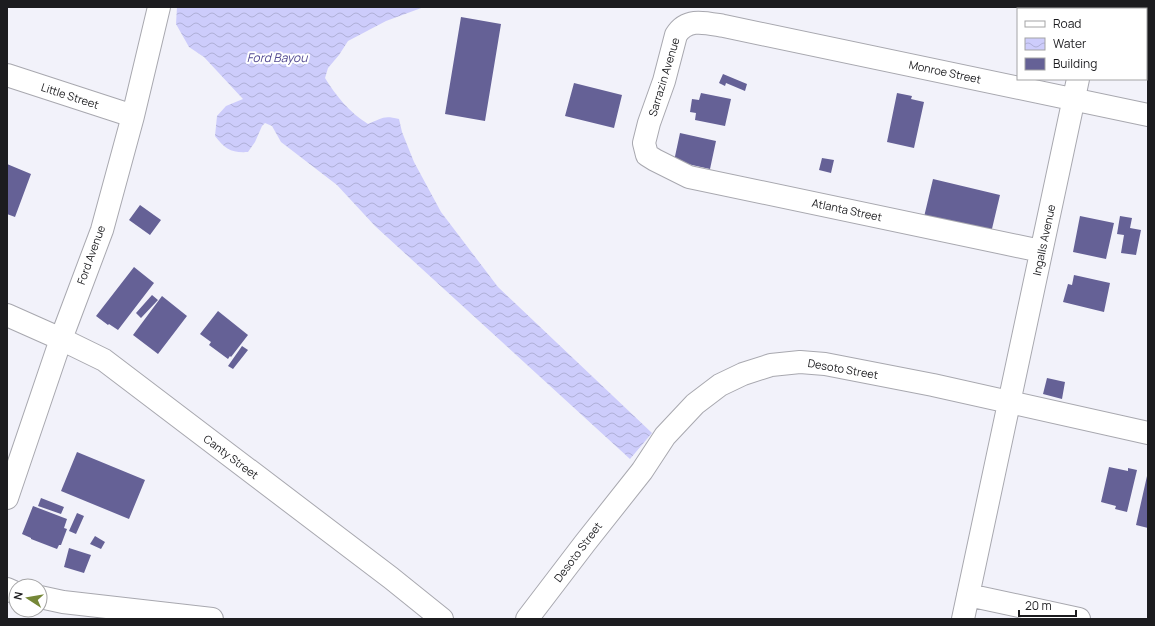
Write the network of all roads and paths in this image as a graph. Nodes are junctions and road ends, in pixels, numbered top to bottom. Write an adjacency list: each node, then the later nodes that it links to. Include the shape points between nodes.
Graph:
1 (159, 7): 7 (street, Ford Avenue)
2 (741, 30): 5 (street, Monroe Street); 8 (street, Sarrazin Avenue, via 698,22 680,28 644,143 647,155)
3 (7, 75): 7 (street, Little Street)
4 (1078, 80): 5 (street, Ingalls Avenue)
5 (1073, 100): 6 (street, Monroe Street); 9 (street, Ingalls Avenue)
6 (1148, 115)
7 (132, 116): 11 (street, Ford Avenue, via 102,230)
8 (655, 160): 9 (street, Atlanta Street, via 689,177)
9 (1041, 250): 12 (street, Ingalls Avenue)
10 (7, 315): 11 (street, Canty Street)
11 (61, 339): 14 (street, Ford Avenue); 19 (street, Canty Street, via 104,360)
12 (1009, 402): 13 (street, Desoto Street); 15 (street, Ingalls Avenue); 20 (street, Desoto Street, via 825,364 800,362 771,365 743,374 720,385 695,404 665,436 642,471)
13 (1148, 433)
14 (7, 498)
15 (968, 595): 17 (street); 21 (street, Ingalls Avenue)
16 (48, 599): 18 (street)
17 (1024, 613): 22 (street)
18 (212, 619)
19 (442, 619)
20 (527, 619)
21 (963, 619)
22 (1079, 619)

